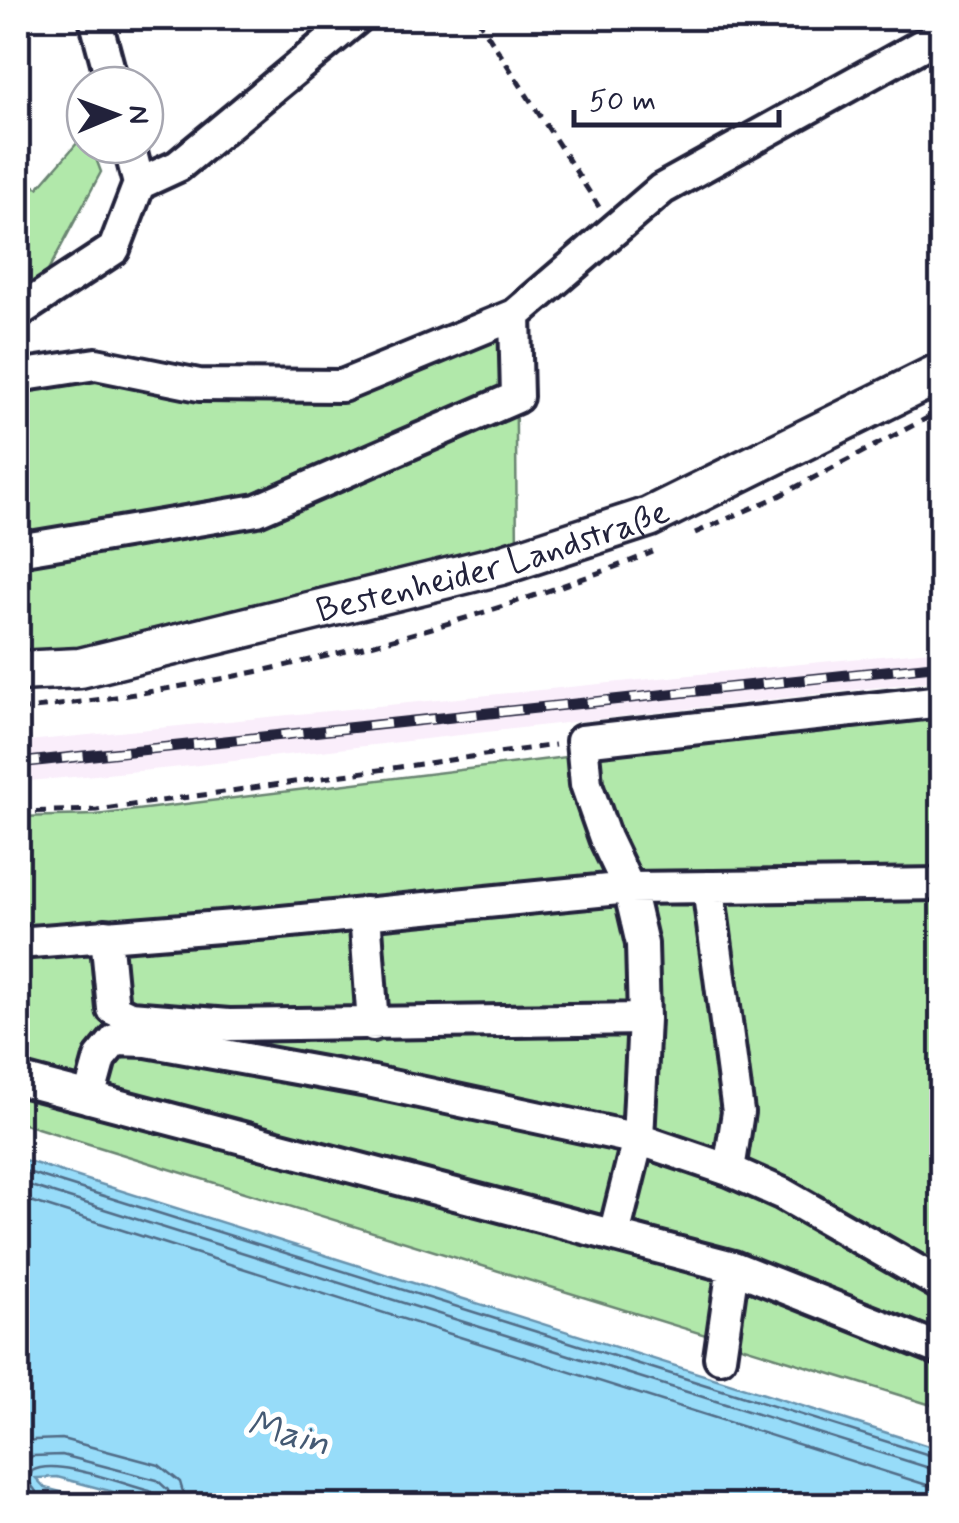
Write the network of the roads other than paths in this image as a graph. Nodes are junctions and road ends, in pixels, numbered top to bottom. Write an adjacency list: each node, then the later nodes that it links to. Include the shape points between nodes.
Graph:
1 (95, 18): 4 (street)
2 (357, 18): 6 (street, via 178,166)
3 (942, 34): 8 (street, via 662,190)
4 (108, 65)
5 (134, 165): 6 (street)
6 (139, 184): 7 (street, via 114,249)
7 (18, 312)
8 (514, 315): 10 (street, via 342,386 200,385 96,364); 11 (street, via 518,397 257,510)
9 (940, 375): 12 (main road, Bestenheider Landstraße, via 650,517 501,565 80,668)
10 (18, 376)
11 (18, 550)
12 (18, 671)
13 (942, 700): 15 (street, via 582,740 586,784)
14 (942, 884): 16 (street)
15 (628, 888): 16 (street); 17 (street); 20 (street, via 642,944)
16 (708, 888): 25 (street, via 738,1112)
17 (364, 913): 18 (street); 21 (street)
18 (106, 936): 19 (street); 21 (street, via 113,1009 130,1018)
19 (18, 942)
20 (644, 1019): 21 (street); 24 (street)
21 (373, 1025)
22 (18, 1080): 23 (street)
23 (89, 1098): 24 (street, via 100,1058 115,1040 147,1041); 26 (street)
24 (638, 1139): 25 (street); 26 (street)
25 (729, 1170): 28 (street)
26 (614, 1235): 27 (street)
27 (733, 1267): 29 (street); 30 (street)
28 (942, 1286)
29 (942, 1350)
30 (720, 1357)

